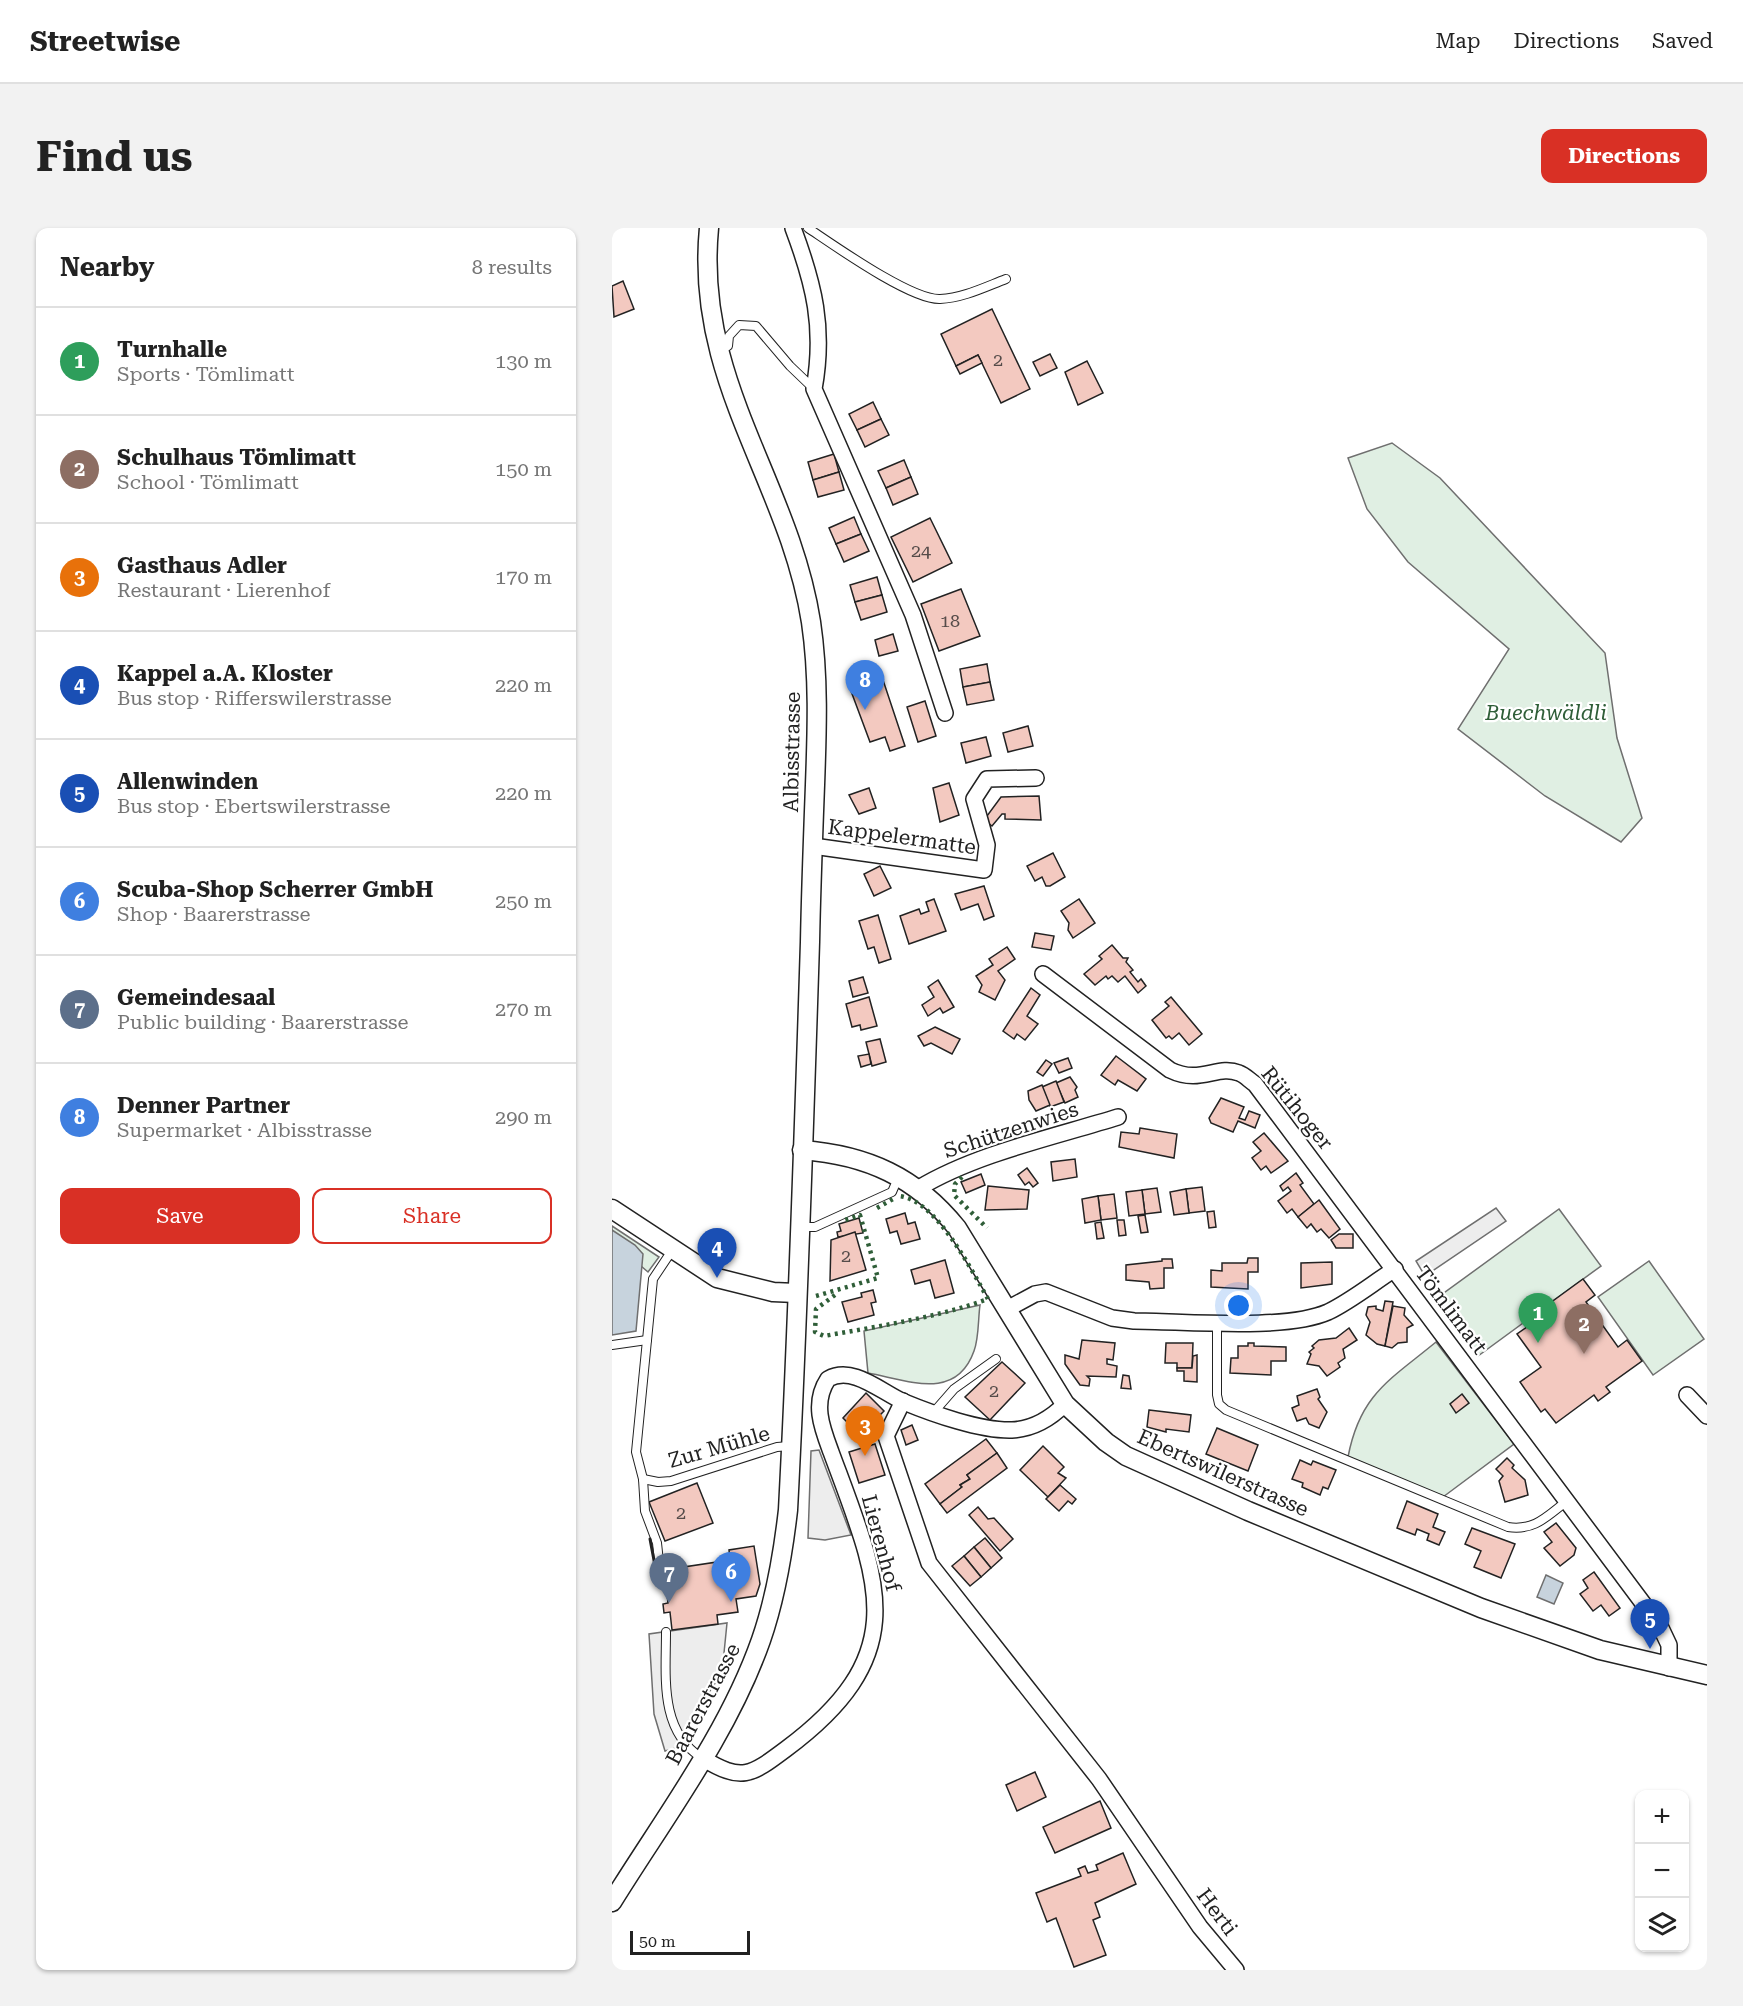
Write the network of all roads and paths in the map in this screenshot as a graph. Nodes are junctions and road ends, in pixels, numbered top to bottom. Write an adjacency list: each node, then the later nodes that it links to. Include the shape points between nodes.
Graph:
1 (709, 228): 5 (street, Albisstrasse, via 708,287)
2 (793, 228): 6 (street, via 809,270 819,320)
3 (808, 228): 4 (lane, via 911,291 939,299)
4 (1006, 279)
5 (718, 352): 6 (lane, via 728,346 729,336 739,325 756,326); 9 (street, Albisstrasse, via 737,412 794,553 811,622 817,706)
6 (814, 389): 7 (street, via 913,615)
7 (945, 713)
8 (1036, 778): 9 (street, Kappelermatte, via 987,779 974,799 987,845 984,870)
9 (813, 846): 12 (street, Albisstrasse)
10 (1043, 974): 18 (street, Rütihoger, via 1170,1070 1185,1077 1238,1072 1255,1084)
11 (1118, 1116): 14 (street, Schützenwies, via 987,1157 942,1174)
12 (802, 1150): 13 (street, Ebertswilerstrasse, via 870,1161); 16 (street, Albisstrasse)
13 (899, 1177): 14 (street, Ebertswilerstrasse); 16 (lane, via 892,1192 815,1227)
14 (919, 1188): 20 (street, Ebertswilerstrasse, via 957,1228)
15 (612, 1209): 17 (street)
16 (798, 1227): 19 (street, Albisstrasse)
17 (673, 1249): 19 (street, via 717,1278 766,1291); 22 (lane, Zur Mühle, via 653,1279)
18 (1395, 1269): 21 (street, Tömlimatt, via 1328,1312 1277,1323); 32 (street, Tömlimatt)
19 (796, 1293): 30 (street, Baarerstrasse)
20 (1007, 1309): 21 (street, Tömlimatt, via 1046,1292 1112,1318); 27 (street, Ebertswilerstrasse)
21 (1217, 1322): 32 (lane, via 1217,1395 1226,1410 1508,1527 1523,1529 1536,1524)
22 (647, 1340): 23 (lane); 31 (lane, Zur Mühle, via 636,1452)
23 (612, 1345)
24 (996, 1359): 28 (lane, via 954,1389)
25 (1687, 1395): 29 (street)
26 (903, 1401): 28 (street, Lierenhof); 37 (street, Lierenhof, via 856,1376 843,1374 828,1379 819,1397 820,1420 860,1530 875,1595 874,1630 858,1675 823,1719 766,1764 749,1773 734,1774); 38 (street, Lierenhof, via 886,1436 929,1563 1099,1779)
27 (1065, 1404): 28 (street, Lierenhof, via 1048,1419 1012,1430); 35 (street, Ebertswilerstrasse, via 1126,1456 1248,1511 1481,1608 1600,1650)
28 (933, 1413)
29 (1707, 1416)
30 (791, 1446): 31 (lane, Zur Mühle, via 671,1481); 37 (street, Baarerstrasse, via 782,1561 771,1609 744,1682)
31 (643, 1479): 33 (lane, via 645,1511 657,1543)
32 (1568, 1501): 35 (street, Tömlimatt, via 1660,1626 1669,1645)
33 (660, 1571)
34 (666, 1632): 37 (lane, via 666,1688 672,1726 690,1751)
35 (1669, 1668): 36 (street, Ebertswilerstrasse)
36 (1707, 1675)
37 (702, 1758): 39 (street, Baarerstrasse)
38 (1167, 1878): 40 (street, Herti)
39 (612, 1902)
40 (1236, 1970)

